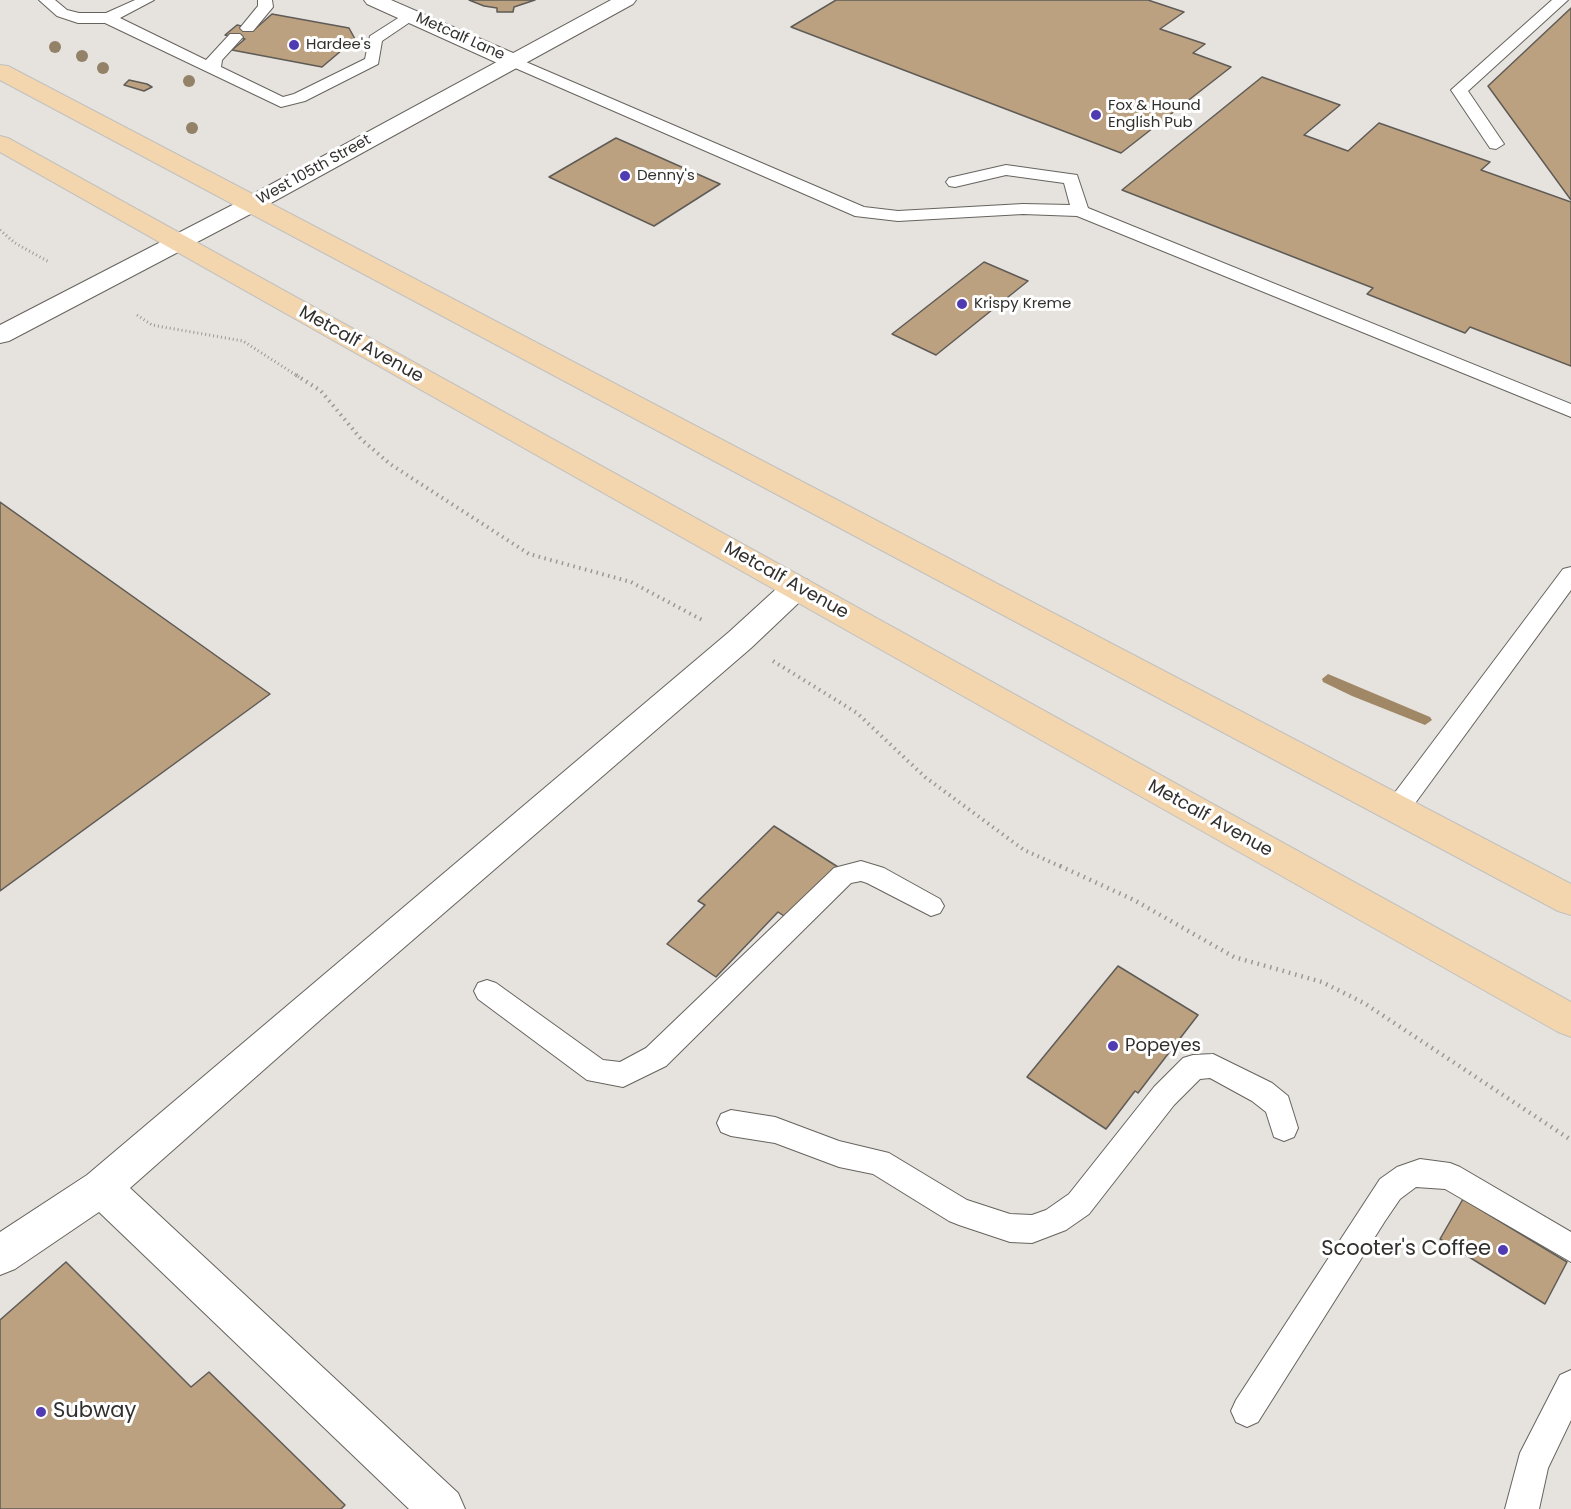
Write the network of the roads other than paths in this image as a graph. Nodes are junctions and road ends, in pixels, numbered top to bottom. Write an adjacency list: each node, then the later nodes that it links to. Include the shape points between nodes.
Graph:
1 (46, 0): 8 (lane, via 62,13 78,18)
2 (147, 0): 8 (lane)
3 (265, 0): 10 (lane, via 266,7 214,59)
4 (374, 0): 7 (street, Metcalf Lane)
5 (626, 0): 9 (street, West 105th Street)
6 (1561, 0): 13 (lane, via 1459,90)
7 (411, 16): 9 (street, Metcalf Lane); 10 (lane, via 375,39 372,61 299,98 281,102)
8 (108, 18): 10 (lane)
9 (512, 61): 15 (street, West 105th Street); 16 (lane, via 861,212 897,216 1023,209)
10 (213, 69)
11 (0, 70): 15 (main road)
12 (0, 143): 17 (main road, Metcalf Avenue)
13 (1496, 144)
14 (955, 182): 16 (lane, via 1006,170 1071,179)
15 (252, 204): 17 (street, West 105th Street); 22 (main road)
16 (1080, 211): 19 (lane)
17 (177, 242): 18 (street, West 105th Street); 21 (main road, Metcalf Avenue)
18 (0, 335)
19 (1571, 411)
20 (1571, 574): 22 (lane)
21 (797, 587): 26 (main road, Metcalf Avenue); 29 (street)
22 (1396, 810): 23 (main road)
23 (1571, 902)
24 (931, 906): 25 (lane, via 875,875 861,871 843,875 656,1057 623,1075 597,1071)
25 (486, 991)
26 (1571, 1021)
27 (731, 1123): 28 (lane, via 775,1130 831,1152 879,1162 959,1211 1010,1228 1032,1229 1056,1220 1079,1204 1164,1096 1193,1067 1213,1066 1262,1092 1278,1105)
28 (1284, 1128)
29 (101, 1188): 31 (street); 34 (street)
30 (1571, 1248): 33 (lane, via 1450,1176 1420,1172 1407,1176 1385,1197)
31 (0, 1255)
32 (1571, 1386): 35 (lane, via 1532,1465)
33 (1247, 1411)
34 (442, 1509)
35 (1522, 1509)

